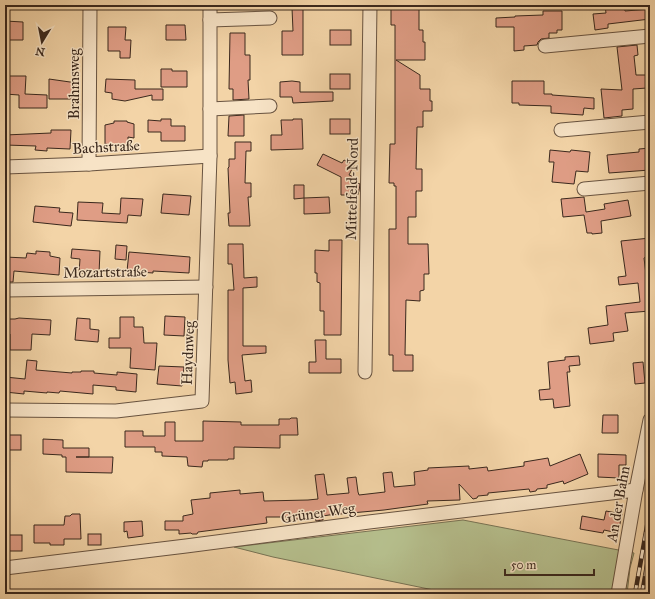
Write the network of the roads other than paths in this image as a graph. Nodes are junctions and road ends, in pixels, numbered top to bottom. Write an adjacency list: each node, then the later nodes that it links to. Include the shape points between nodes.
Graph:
1 (90, 5): 13 (street, Brahmsweg)
2 (210, 5): 5 (street, Haydnweg)
3 (370, 5): 19 (street, Mittelfeld-Nord)
4 (270, 18): 5 (street)
5 (210, 20): 9 (street, Haydnweg)
6 (650, 36): 7 (street)
7 (545, 46)
8 (270, 106): 9 (street)
9 (210, 109): 12 (street, Haydnweg)
10 (650, 122): 11 (street)
11 (561, 130)
12 (210, 156): 13 (street, Bachstraße); 17 (street, Haydnweg)
13 (89, 164): 14 (street, Bachstraße)
14 (5, 167)
15 (650, 183): 16 (street)
16 (584, 189)
17 (206, 287): 18 (street, Mozartstraße); 20 (street, Haydnweg, via 202,401 116,411)
18 (5, 290)
19 (365, 372)
20 (5, 410)
21 (650, 420): 22 (street, An der Bahn)
22 (636, 490): 23 (street, Grüner Weg); 24 (street, An der Bahn)
23 (5, 568)
24 (618, 594)

